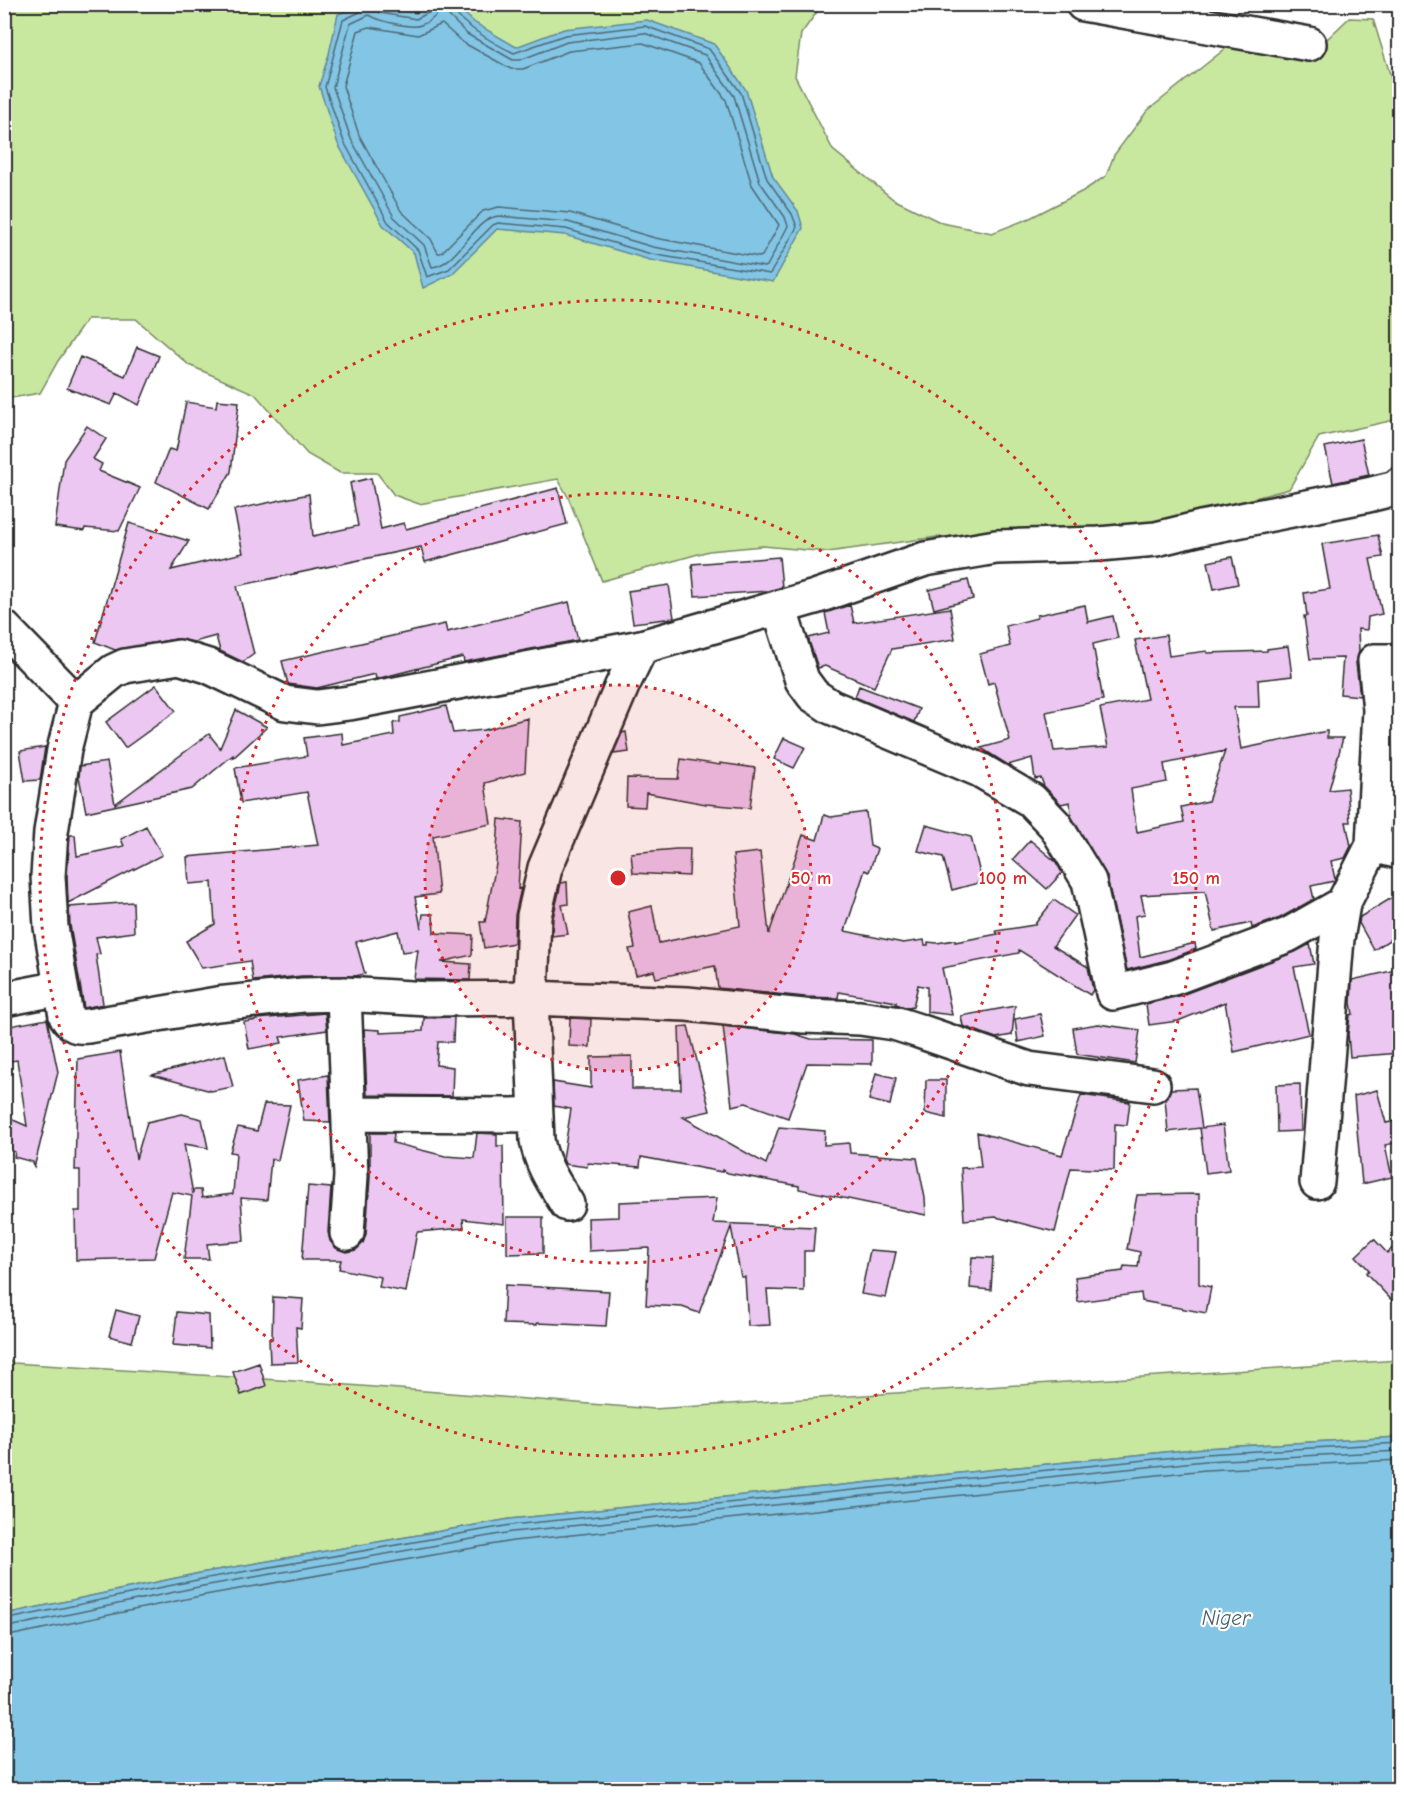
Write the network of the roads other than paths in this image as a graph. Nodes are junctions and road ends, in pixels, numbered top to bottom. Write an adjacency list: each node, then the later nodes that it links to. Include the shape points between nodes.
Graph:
1 (1085, 5): 2 (street)
2 (1310, 44)
3 (1400, 484): 4 (street, via 1368,495 1156,539 996,547 955,553)
4 (779, 608): 6 (street); 10 (street, via 802,681 813,695 831,707 980,770 1031,800 1055,825 1089,881 1113,993 1173,978 1277,939)
5 (4, 628): 8 (street)
6 (641, 647): 8 (street, via 317,707 285,703 208,666 179,657 125,666); 13 (street, via 545,868 534,916)
7 (1400, 661): 9 (street, via 1376,661)
8 (76, 702): 11 (street, via 64,750 48,876)
9 (1386, 849): 10 (street)
10 (1343, 904): 18 (street, via 1332,974)
11 (61, 988): 12 (street, via 66,1016 78,1027 217,1004); 14 (street)
12 (344, 994): 13 (street, via 428,999); 16 (street)
13 (531, 998): 15 (street, via 687,1004 860,1018 894,1023 1029,1069); 17 (street)
14 (4, 999)
15 (1153, 1085)
16 (349, 1114): 17 (street); 20 (street, via 351,1176)
17 (536, 1115): 19 (street, via 539,1155)
18 (1317, 1182)
19 (567, 1204)
20 (347, 1233)

